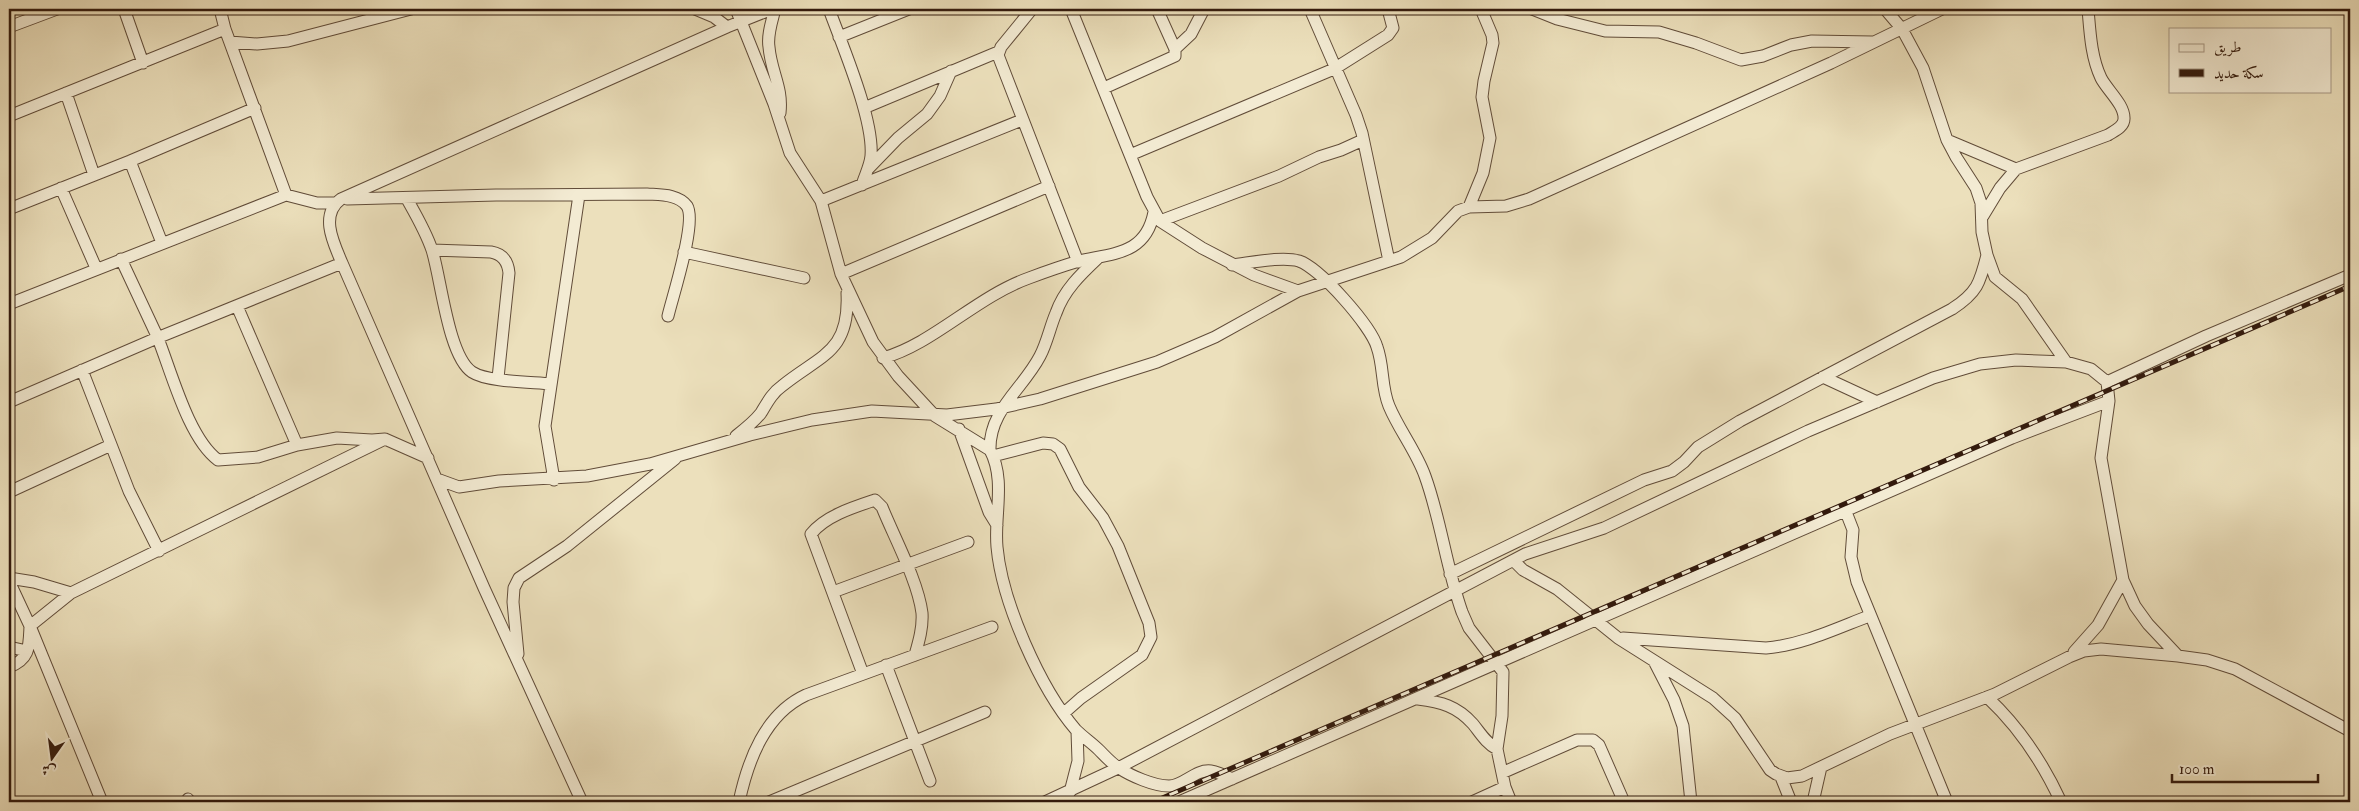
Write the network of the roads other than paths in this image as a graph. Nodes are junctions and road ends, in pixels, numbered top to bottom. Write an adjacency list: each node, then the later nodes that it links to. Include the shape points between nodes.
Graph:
1 (55, 9): 22 (street)
2 (124, 9): 31 (street)
3 (220, 9): 24 (street)
4 (405, 9): 27 (street, via 288,41)
5 (694, 9): 23 (street, via 714,17)
6 (736, 9): 21 (street)
7 (774, 9): 21 (street); 39 (street, via 768,47 781,94)
8 (829, 9): 26 (street)
9 (909, 9): 26 (street)
10 (1032, 9): 30 (street)
11 (1071, 9): 34 (street)
12 (1157, 9): 29 (street)
13 (1204, 9): 29 (street, via 1191,34)
14 (1310, 9): 32 (street)
15 (1388, 9): 32 (street, via 1393,28 1388,35)
16 (1481, 9): 56 (street, via 1493,43 1482,97 1490,138 1484,173)
17 (1532, 9): 28 (street, via 1605,32 1659,32 1741,60 1812,41)
18 (1885, 9): 25 (street)
19 (1942, 9): 25 (street)
20 (2088, 9): 45 (street, via 2093,54 2101,78 2122,112 2124,120 2121,127 2108,135)
21 (741, 22): 23 (street); 39 (street)
22 (9, 27)
23 (727, 27): 54 (street)
24 (225, 29): 27 (street); 31 (street)
25 (1902, 29): 28 (street); 42 (street, via 1923,68)
26 (839, 37): 37 (street)
27 (230, 42): 36 (street)
28 (1874, 42): 56 (street, via 1529,198 1498,207)
29 (1174, 49): 34 (street, via 1173,59)
30 (998, 52): 33 (street); 40 (street)
31 (143, 63): 35 (street)
32 (1334, 69): 41 (street, via 1356,115); 43 (street)
33 (950, 71): 37 (street); 46 (street, via 940,96 927,114)
34 (1104, 88): 43 (street)
35 (66, 93): 38 (street); 47 (street)
36 (255, 108): 44 (street); 52 (street)
37 (864, 108): 46 (street, via 871,153)
38 (9, 115)
39 (780, 120): 55 (street, via 797,166)
40 (1022, 120): 48 (street); 49 (street)
41 (1363, 140): 58 (street, via 1279,176); 66 (street)
42 (1947, 140): 45 (street); 59 (street, via 1976,188)
43 (1130, 155): 58 (street)
44 (130, 161): 47 (street); 60 (street)
45 (2016, 169): 59 (street)
46 (867, 170): 48 (street)
47 (94, 176): 50 (street)
48 (862, 185): 55 (street)
49 (1049, 186): 67 (street); 73 (street)
50 (61, 188): 57 (street); 70 (street)
51 (579, 195): 53 (street); 62 (street, via 647,194 670,196 682,201 690,215); 86 (street)
52 (286, 196): 54 (street, via 318,203); 60 (street)
53 (407, 199): 54 (street); 61 (street)
54 (339, 201): 68 (street, via 329,225)
55 (821, 201): 73 (street)
56 (1469, 207): 66 (street, via 1458,211 1425,243)
57 (9, 209)
58 (1157, 216): 64 (street, via 1140,242); 69 (street)
59 (1983, 216): 63 (street, via 1982,232)
60 (162, 243): 65 (street)
61 (432, 250): 84 (street, via 464,366 486,378); 84 (street, via 491,252 498,253 505,260 509,274)
62 (684, 252): 72 (street); 78 (street)
63 (1987, 255): 81 (street, via 1995,277 2022,299); 83 (street, via 1980,284 1967,299)
64 (1098, 258): 67 (street); 90 (street, via 1070,287 1040,356)
65 (121, 259): 70 (street); 79 (street)
66 (1389, 261): 74 (street)
67 (1078, 262): 80 (street, via 995,292 914,344)
68 (342, 263): 77 (street); 99 (street)
69 (1232, 265): 74 (street, via 1298,261); 75 (street)
70 (96, 268): 76 (street)
71 (2350, 275): 85 (street)
72 (804, 278)
73 (844, 279): 80 (street); 94 (street, via 847,306 836,346 781,386 760,414)
74 (1324, 281): 75 (street); 109 (street, via 1357,314 1375,340 1382,362 1384,392 1425,477)
75 (1298, 291): 90 (street, via 1215,337 1157,362)
76 (9, 304)
77 (237, 306): 79 (street); 96 (street)
78 (668, 316)
79 (157, 338): 82 (street); 96 (street, via 190,422 214,458 258,457)
80 (883, 358): 91 (street)
81 (2066, 362): 85 (street, via 2090,369); 89 (street, via 2016,360 1980,364 1933,378)
82 (82, 370): 88 (street); 95 (street)
83 (1823, 377): 89 (street); 109 (street, via 1709,439 1672,471 1644,480)
84 (498, 378): 86 (street)
85 (2107, 382): 87 (street)
86 (551, 384): 101 (street, via 545,426)
87 (2109, 401): 103 (street, via 2012,438); 111 (street, via 2101,458)
88 (9, 402)
89 (1877, 402): 107 (street, via 1808,431 1604,528 1535,550)
90 (1002, 408): 91 (street); 97 (street, via 991,431)
91 (935, 416): 92 (street); 94 (street, via 862,412 812,420)
92 (959, 429): 97 (street); 104 (street)
93 (384, 439): 96 (street, via 337,438); 99 (street); 106 (street)
94 (730, 440): 98 (street)
95 (111, 445): 102 (street); 106 (street)
96 (297, 445)
97 (991, 453): 104 (street, via 998,474); 134 (street, via 1043,443 1060,449 1079,487 1103,518 1118,546 1149,623 1151,636 1142,655)
98 (680, 455): 101 (street, via 616,471); 128 (street, via 567,546 516,582 513,602)
99 (428, 458): 100 (street)
100 (437, 478): 101 (street, via 459,487 499,481); 128 (street)
101 (554, 480)
102 (9, 492)
103 (1846, 512): 115 (street, via 1854,530 1851,556); 116 (street)
104 (996, 525): 134 (street, via 1004,584 1021,635)
105 (968, 542): 108 (street)
106 (158, 550): 114 (street)
107 (1514, 561): 112 (street); 116 (street, via 1523,570 1557,589)
108 (906, 564): 113 (street); 113 (street, via 882,507 875,500 852,508 811,534); 122 (street, via 922,612)
109 (1450, 574): 112 (street)
110 (9, 580): 114 (street, via 34,582); 117 (street)
111 (2123, 580): 123 (street, via 2148,624); 124 (street, via 2098,625)
112 (1454, 590): 126 (street, via 1469,628); 141 (street)
113 (833, 592): 130 (street)
114 (71, 593): 117 (street)
115 (1869, 616): 119 (street, via 1798,643 1774,647); 135 (street)
116 (1596, 621): 119 (street); 126 (street)
117 (30, 626): 121 (street); 149 (street)
118 (992, 627): 122 (street)
119 (1618, 638): 125 (street)
120 (9, 647): 121 (street)
121 (27, 651): 129 (street, via 20,663)
122 (916, 654): 127 (street)
123 (2178, 656): 124 (street, via 2101,649); 136 (street, via 2207,660 2235,669)
124 (2069, 657): 131 (street)
125 (1653, 659): 143 (street, via 1713,698 1735,718 1770,770); 158 (street, via 1683,726)
126 (1498, 663): 132 (street); 139 (street, via 1504,676)
127 (886, 665): 130 (street); 138 (street)
128 (520, 666): 150 (street)
129 (9, 667)
130 (863, 674): 151 (street, via 806,695 780,711 766,728 756,749)
131 (1987, 697): 135 (street); 162 (street, via 2017,728)
132 (1417, 699): 139 (street, via 1452,706 1473,724 1485,741); 144 (street)
133 (985, 712): 138 (street)
134 (1064, 713): 137 (street)
135 (1915, 724): 140 (street); 161 (street)
136 (2350, 731)
137 (1077, 732): 141 (street); 147 (street, via 1078,761)
138 (914, 741): 145 (street); 152 (street)
139 (1497, 749): 142 (street)
140 (1821, 767): 143 (street, via 1793,778); 160 (street)
141 (1118, 768): 144 (street, via 1147,781 1169,786 1207,771); 147 (street)
142 (1504, 772): 146 (street); 157 (street, via 1578,740 1593,740 1599,745)
143 (1781, 777): 159 (street)
144 (1232, 779): 154 (street)
145 (930, 781)
146 (1505, 787): 148 (street); 156 (street)
147 (1070, 792): 153 (street)
148 (1490, 798): 155 (street)
149 (102, 802)
150 (582, 802)
151 (739, 802)
152 (769, 802)
153 (1045, 802)
154 (1178, 802)
155 (1472, 802)
156 (1511, 802)
157 (1624, 802)
158 (1692, 802)
159 (1791, 802)
160 (1813, 802)
161 (1947, 802)
162 (2061, 802)

